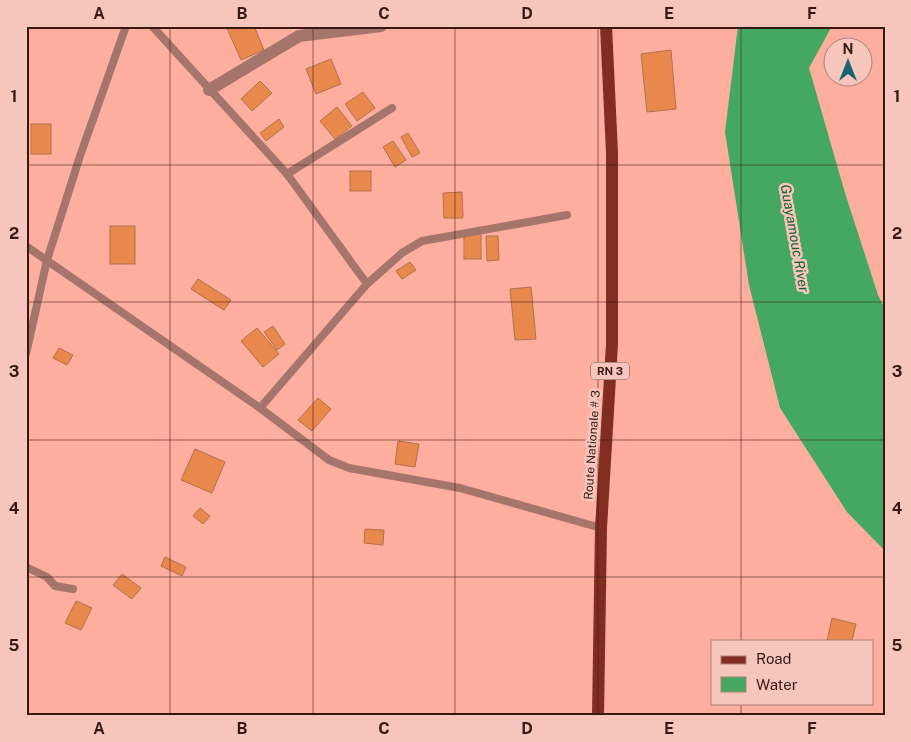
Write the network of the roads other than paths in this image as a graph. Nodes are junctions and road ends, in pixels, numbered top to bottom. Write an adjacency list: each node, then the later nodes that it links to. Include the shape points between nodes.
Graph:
1 (126, 26): 10 (lane)
2 (152, 26): 5 (lane)
3 (381, 26): 5 (street, via 299,36)
4 (606, 26): 14 (main road, Route Nationale # 3 / RN 3, via 612,152 612,344)
5 (209, 90): 7 (lane)
6 (392, 108): 7 (lane)
7 (287, 174): 11 (lane)
8 (567, 215): 11 (lane, via 422,241 402,253)
9 (26, 246): 10 (lane)
10 (47, 260): 12 (lane); 13 (lane)
11 (368, 284): 13 (lane)
12 (26, 354)
13 (260, 408): 14 (lane, via 329,460 349,468 460,488)
14 (600, 528): 17 (main road, Route Nationale # 3 / RN 3)
15 (26, 567): 16 (lane, via 47,577 55,586)
16 (73, 589)
17 (598, 716)

